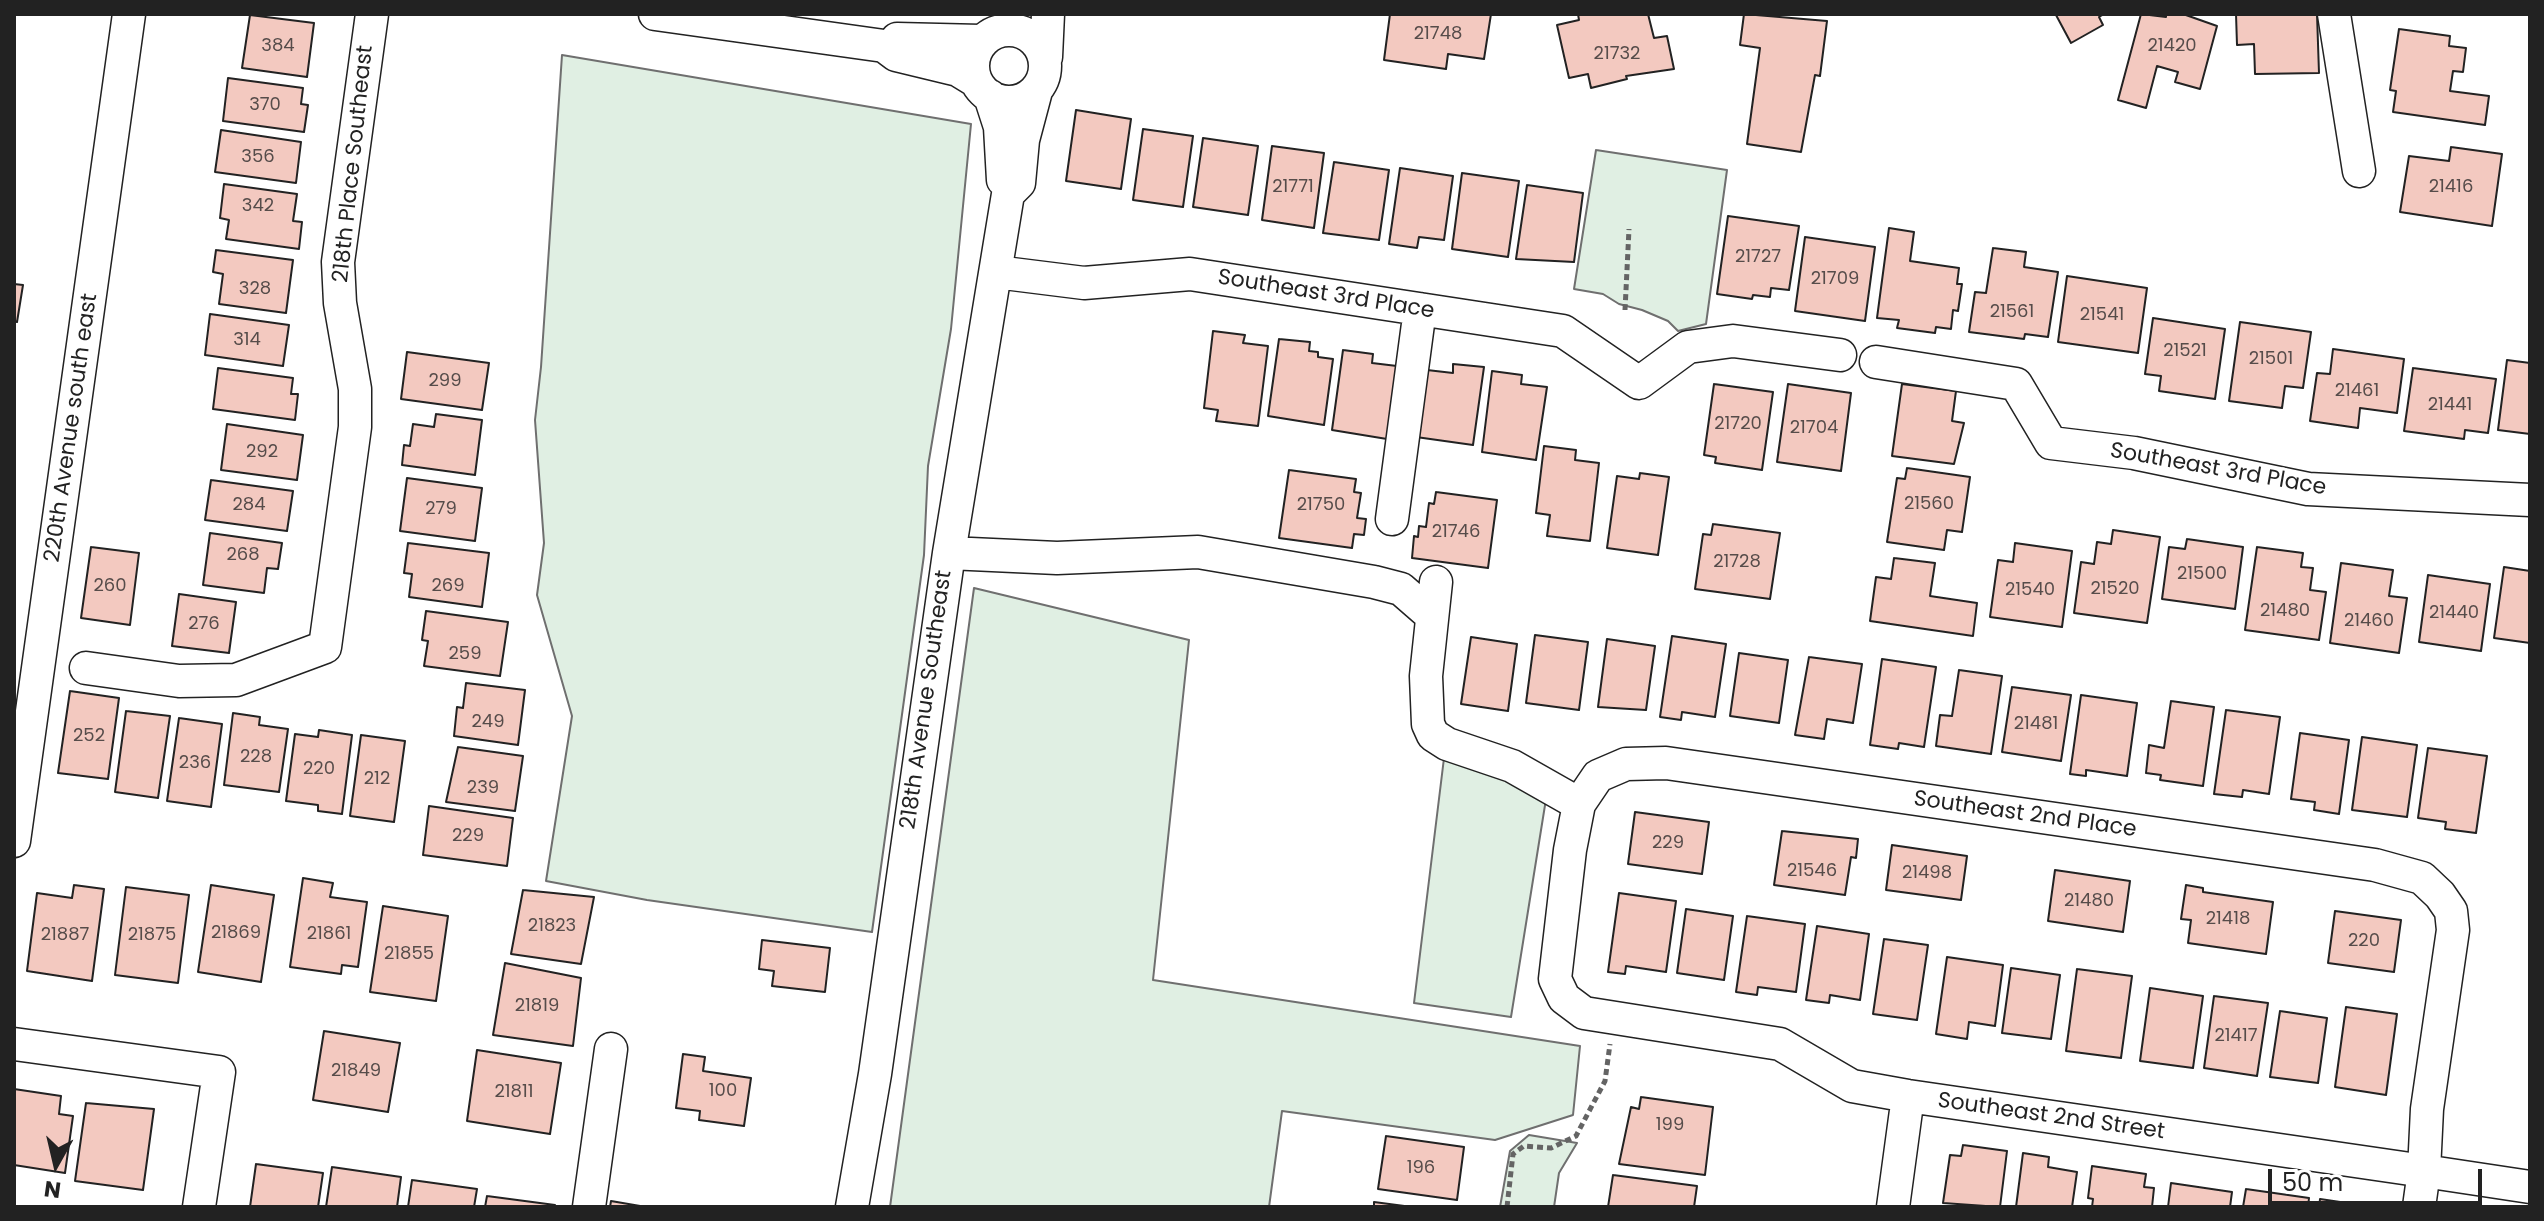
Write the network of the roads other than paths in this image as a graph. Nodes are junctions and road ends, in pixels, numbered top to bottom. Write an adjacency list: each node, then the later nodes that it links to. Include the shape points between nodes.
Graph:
1 (129, 14): 24 (street, 220th Avenue south east)
2 (372, 14): 22 (street, 218th Place Southeast, via 338,262 355,427 325,647 236,680 179,681)
3 (655, 14): 7 (street)
4 (1048, 14): 8 (street)
5 (2334, 14): 11 (street)
6 (1000, 28): 7 (street, via 896,39); 8 (street, via 1032,39); 9 (street, via 972,66)
7 (884, 46): 9 (street, via 896,55 958,70)
8 (1046, 57): 10 (street)
9 (983, 88): 10 (street, via 1009,102); 12 (street, 218th Avenue Southeast, via 1000,127)
10 (1036, 91): 12 (street, 218th Avenue Southeast, via 1019,183)
11 (2359, 171)
12 (1008, 194): 13 (street, 218th Avenue Southeast)
13 (996, 272): 14 (street, Southeast 3rd Place, via 1084,283 1190,274); 19 (street, 218th Avenue Southeast)
14 (1420, 309): 15 (street, Southeast 3rd Place, via 1563,331 1639,383 1688,347 1733,341); 18 (street)
15 (1840, 355)
16 (1876, 362): 17 (street, Southeast 3rd Place, via 2016,384 2051,443 2134,453 2308,489)
17 (2530, 500)
18 (1392, 519)
19 (949, 553): 21 (street, via 1057,558 1198,552 1401,589); 32 (street, 218th Avenue Southeast)
20 (1436, 582): 21 (street)
21 (1432, 616): 23 (street, via 1426,704 1433,735 1512,766)
22 (86, 668)
23 (1579, 804): 27 (street, Southeast 2nd Street, via 1555,979 1564,998 1584,1013 1780,1044 1852,1086); 28 (street, Southeast 2nd Place, via 1598,776 1626,764 1666,763 2375,865 2422,878 2451,911 2453,930 2427,1109)
24 (14, 841)
25 (14, 1044): 30 (street, via 219,1072)
26 (611, 1049): 31 (street)
27 (1908, 1096): 28 (street, Southeast 2nd Street); 33 (street)
28 (2424, 1171): 29 (street, Southeast 2nd Street); 34 (street)
29 (2530, 1187)
30 (199, 1207)
31 (589, 1207)
32 (852, 1207)
33 (1893, 1207)
34 (2419, 1207)

